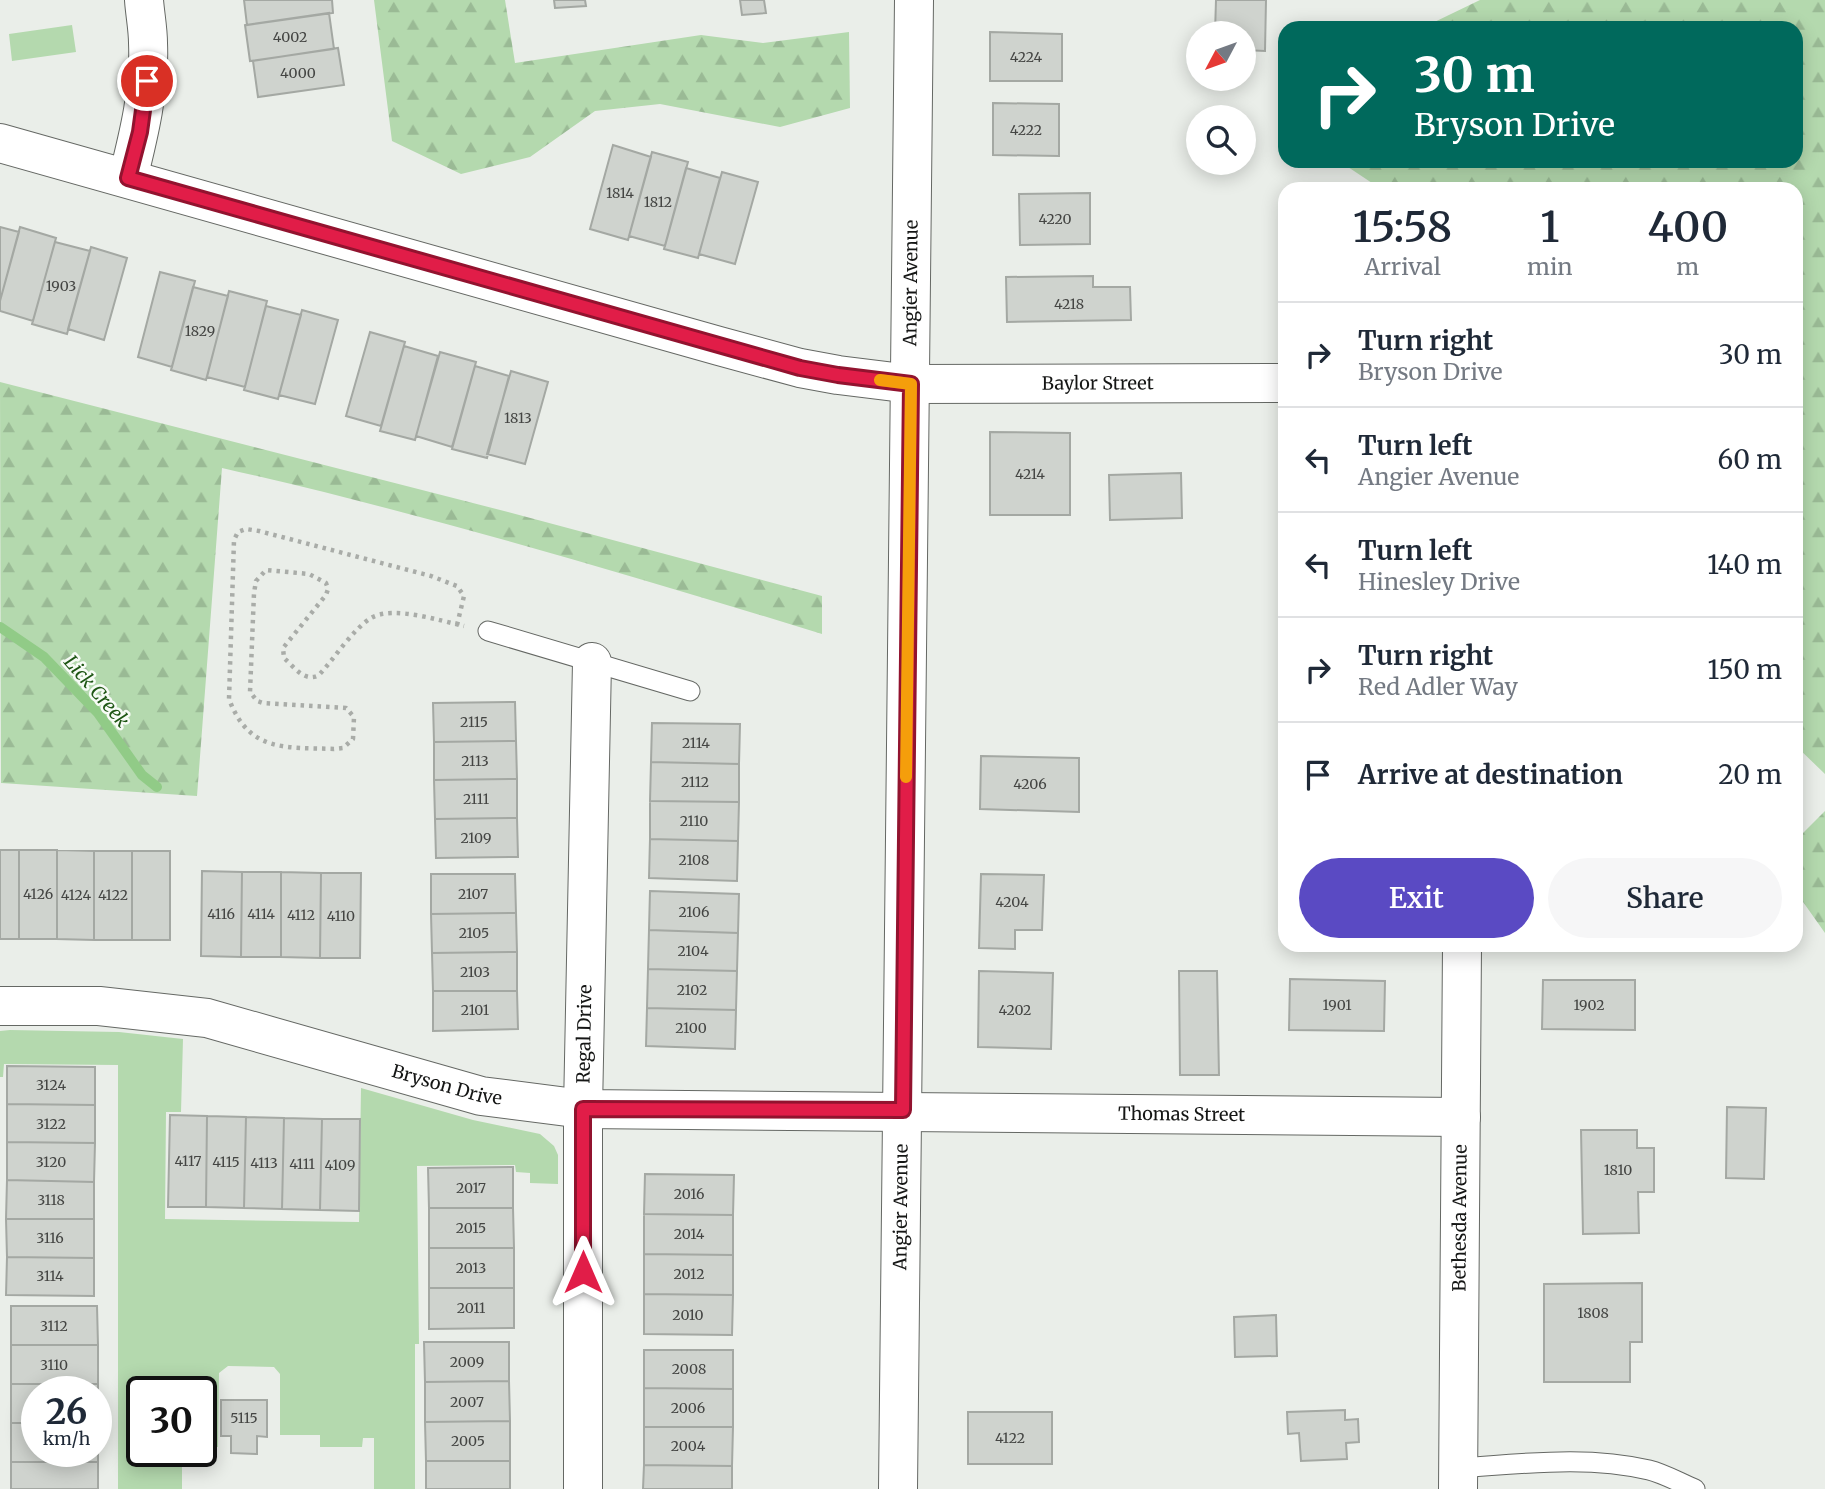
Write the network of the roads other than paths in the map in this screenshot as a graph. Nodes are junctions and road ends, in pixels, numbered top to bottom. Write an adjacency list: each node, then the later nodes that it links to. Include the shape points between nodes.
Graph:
1 (144, 0): 4 (street, via 147,81)
2 (914, 0): 6 (street, Angier Avenue)
3 (0, 143): 4 (street, Baylor Street)
4 (128, 178): 6 (street, Baylor Street, via 777,362)
5 (1278, 383): 6 (street, Baylor Street)
6 (911, 384): 13 (street, Angier Avenue)
7 (488, 631): 8 (lane)
8 (593, 662): 9 (lane); 12 (street, Regal Drive)
9 (690, 691)
10 (1462, 952): 14 (street, Bethesda Avenue)
11 (0, 1006): 12 (street, Bryson Drive, via 99,1006 207,1018 481,1096)
12 (583, 1109): 13 (street, Bryson Drive); 16 (street, Regal Drive)
13 (903, 1110): 14 (street, Thomas Street); 17 (street, Angier Avenue)
14 (1461, 1117): 15 (street, Bethesda Avenue)
15 (1458, 1478): 18 (lane, via 1551,1462 1605,1462 1652,1471)
16 (583, 1489)
17 (898, 1489)
18 (1695, 1489)

